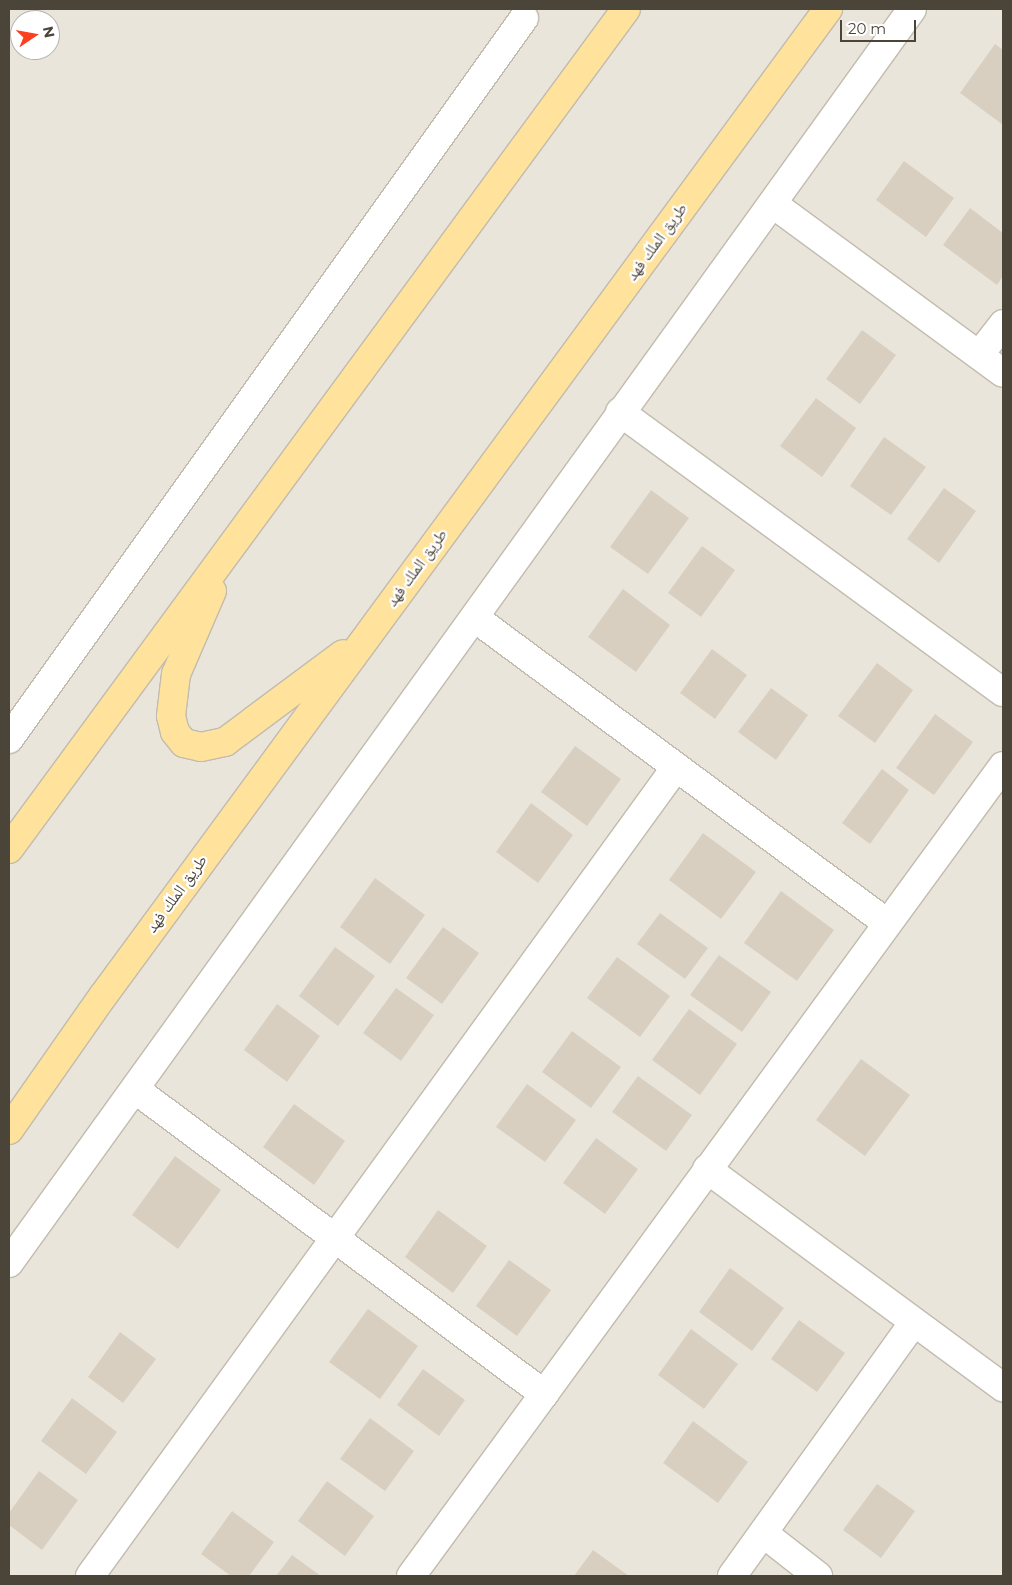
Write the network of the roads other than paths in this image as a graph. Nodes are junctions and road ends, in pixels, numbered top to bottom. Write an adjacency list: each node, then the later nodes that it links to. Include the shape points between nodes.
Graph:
1 (610, 9): 6 (main road)
2 (626, 9): 6 (main road)
3 (828, 9): 14 (main road, طريق الملك فهد)
4 (912, 9): 7 (street)
5 (524, 18): 16 (street)
6 (590, 58): 12 (main road)
7 (773, 204): 9 (street); 11 (street)
8 (1003, 324): 9 (street)
9 (979, 355): 10 (street)
10 (1003, 372)
11 (620, 412): 13 (street); 15 (street)
12 (232, 544): 14 (main road, via 176,674 171,716 175,732 184,743 201,747 226,742); 19 (main road)
13 (475, 618): 18 (street); 21 (street)
14 (366, 637): 22 (main road, طريق الملك فهد, via 102,996)
15 (1003, 692)
16 (9, 739)
17 (1003, 766): 20 (street)
18 (676, 767): 20 (street); 24 (street)
19 (9, 848)
20 (887, 923): 23 (street)
21 (136, 1090): 24 (street); 25 (street)
22 (9, 1130)
23 (707, 1169): 26 (street); 28 (street)
24 (335, 1238): 28 (street); 30 (street)
25 (9, 1263)
26 (914, 1322): 27 (street); 29 (street)
27 (1003, 1387)
28 (544, 1394): 31 (street)
29 (763, 1533): 32 (street); 33 (street)
30 (90, 1576)
31 (411, 1576)
32 (732, 1576)
33 (818, 1576)

